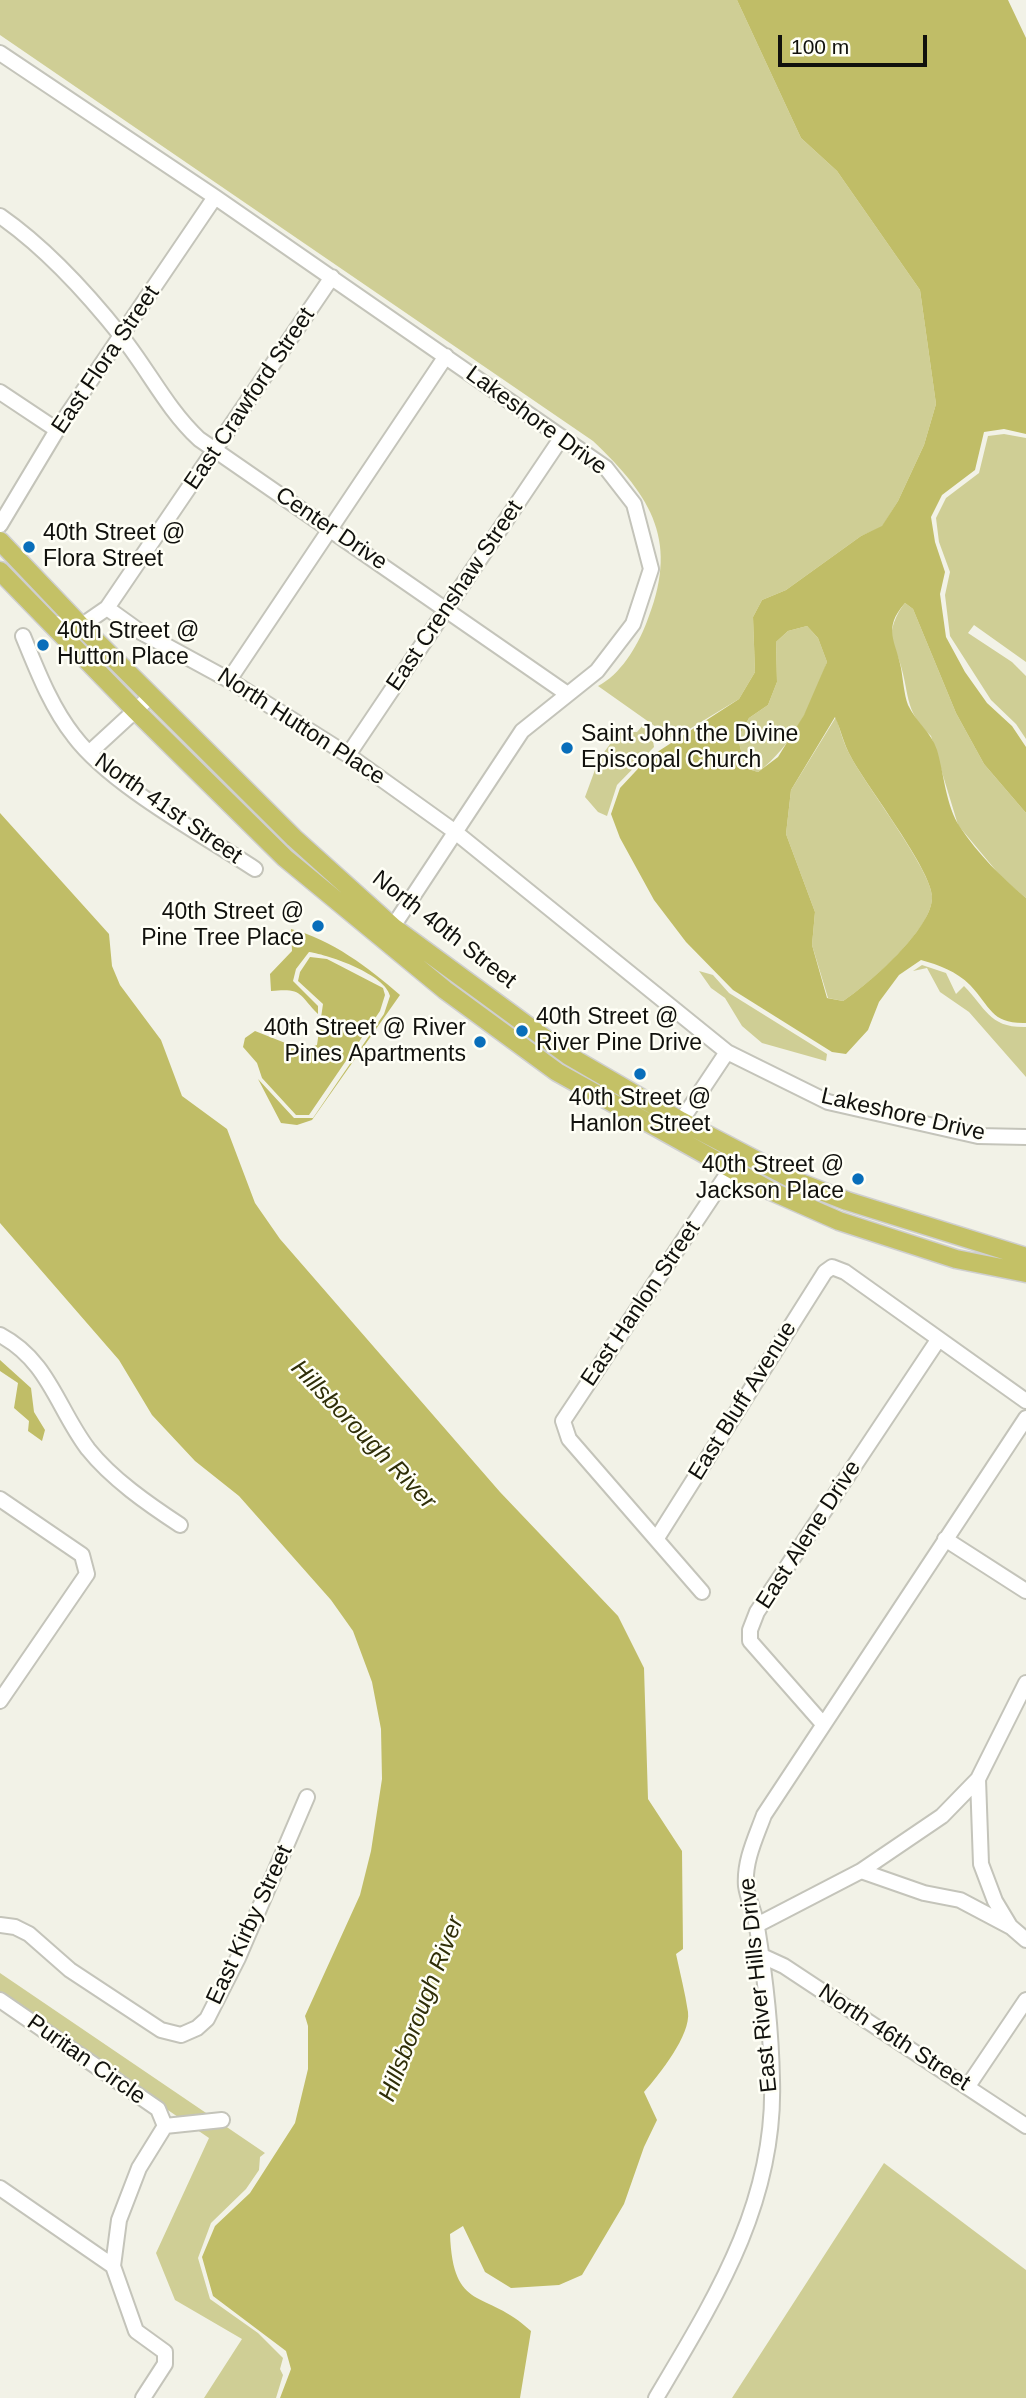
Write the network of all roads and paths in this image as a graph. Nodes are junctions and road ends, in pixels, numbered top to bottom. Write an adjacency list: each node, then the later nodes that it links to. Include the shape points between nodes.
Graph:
1 (0, 52): 2 (street, Lakeshore Drive)
2 (215, 197): 4 (street, Lakeshore Drive); 5 (street, East Flora Street)
3 (0, 216): 5 (street, Center Drive, via 59,267)
4 (332, 277): 6 (street, Lakeshore Drive); 10 (street, East Crawford Street)
5 (123, 337): 8 (street, East Flora Street); 10 (street, Center Drive, via 184,425)
6 (446, 356): 9 (street, Lakeshore Drive); 12 (street)
7 (0, 392): 8 (street)
8 (57, 430): 11 (street, East Flora Street)
9 (562, 437): 16 (street, East Crenshaw Street); 21 (street, Lakeshore Drive, via 606,468 634,504 651,569 633,624 597,671)
10 (216, 450): 12 (street, Center Drive); 15 (street, East Crawford Street)
11 (0, 525)
12 (331, 528): 16 (street, Center Drive); 20 (street)
13 (0, 541): 18 (main road, North 40th Street)
14 (0, 571): 17 (main road, North 40th Street)
15 (107, 608): 18 (street, East Crawford Street); 20 (street, North Hutton Place, via 139,631)
16 (447, 608): 21 (street, Center Drive); 25 (street, East Crenshaw Street)
17 (53, 623): 18 (street); 23 (main road, North 40th Street)
18 (81, 626): 22 (main road, North 40th Street)
19 (23, 636): 24 (street, North 41st Street, via 61,718)
20 (229, 680): 25 (street, North Hutton Place)
21 (566, 693): 26 (street, Lakeshore Drive, via 522,731)
22 (151, 696): 23 (street); 28 (main road, North 40th Street)
23 (135, 710): 24 (street); 28 (main road, North 40th Street, via 285,858)
24 (89, 753): 27 (street, North 41st Street, via 117,777)
25 (348, 755): 26 (street, North Hutton Place)
26 (454, 831): 28 (street); 29 (street, Lakeshore Drive)
27 (255, 869)
28 (388, 933): 30 (main road, North 40th Street); 31 (main road, North 40th Street)
29 (726, 1052): 32 (street); 33 (street, Lakeshore Drive, via 828,1102 978,1136)
30 (569, 1056): 31 (main road); 32 (main road, North 40th Street)
31 (557, 1072): 35 (main road, North 40th Street)
32 (681, 1121): 34 (main road, North 40th Street)
33 (1026, 1138)
34 (742, 1153): 35 (street, East Hanlon Street); 36 (main road, North 40th Street, via 847,1201)
35 (730, 1170): 37 (main road, North 40th Street, via 873,1234 956,1259); 44 (street, East Hanlon Street, via 563,1422 569,1438)
36 (1026, 1257)
37 (1026, 1273)
38 (0, 1335): 43 (street, via 34,1362 53,1386 98,1461)
39 (938, 1340): 40 (street); 44 (street, East Bluff Avenue, via 832,1267); 50 (street, East Alene Drive, via 757,1612 750,1630 750,1641)
40 (1026, 1401)
41 (1026, 1418): 45 (street, East River Hills Drive)
42 (0, 1499): 49 (street, via 82,1555 87,1574)
43 (180, 1525)
44 (657, 1538): 47 (street)
45 (945, 1539): 46 (street); 50 (street, East River Hills Drive)
46 (1026, 1591)
47 (702, 1592)
48 (1026, 1683): 51 (street)
49 (0, 1701)
50 (823, 1724): 55 (street, East River Hills Drive, via 764,1815 748,1855 746,1886)
51 (978, 1779): 53 (street, via 942,1816); 56 (street, via 981,1864)
52 (307, 1797): 54 (street, East Kirby Street, via 238,1958 206,2019 181,2035 162,2030 70,1970 29,1934)
53 (861, 1871): 55 (street); 56 (street, via 960,1900)
54 (0, 1925)
55 (757, 1926): 58 (street, East River Hills Drive)
56 (1011, 1927): 57 (street)
57 (1026, 1940)
58 (760, 1955): 61 (street, North 46th Street); 68 (street, East River Hills Drive, via 772,2081 765,2164 752,2214 720,2291)
59 (0, 2000): 63 (street, Puritan Circle, via 158,2109)
60 (1026, 2000): 61 (street)
61 (968, 2086): 64 (street, North 46th Street)
62 (222, 2120): 63 (street)
63 (165, 2126): 66 (street, via 135,2178 119,2220)
64 (1026, 2126)
65 (0, 2188): 66 (street)
66 (113, 2266): 67 (street, via 136,2331 165,2352 165,2364)
67 (143, 2398)
68 (656, 2398)

